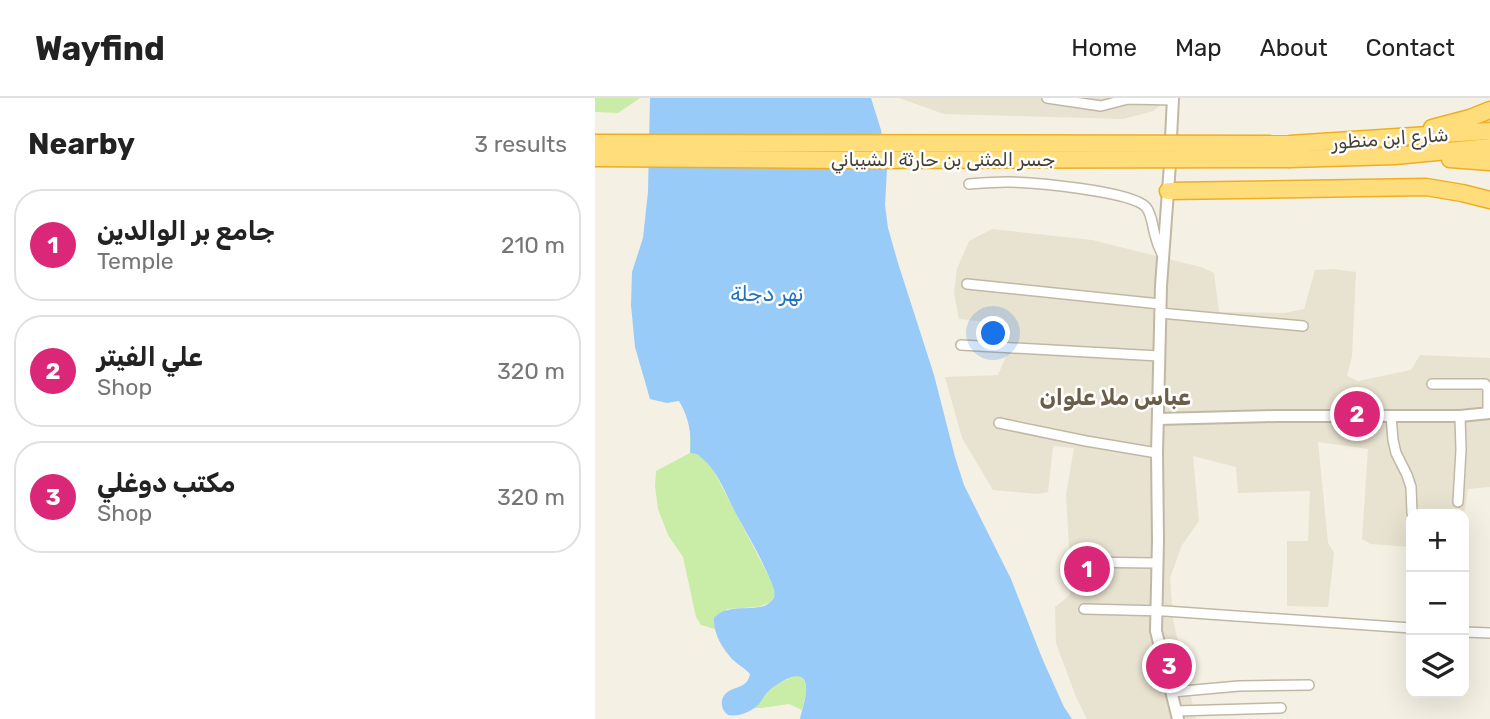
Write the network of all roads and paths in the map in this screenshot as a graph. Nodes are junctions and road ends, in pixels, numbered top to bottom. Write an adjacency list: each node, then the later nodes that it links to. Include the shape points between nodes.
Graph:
1 (1047, 98): 2 (street, via 1101,106 1128,99)
2 (1173, 99): 5 (street)
3 (1490, 110): 6 (highway)
4 (1490, 131): 6 (highway, شارع ابن منظور)
5 (1171, 138)
6 (1389, 139): 9 (highway, شارع ابن منظور)
7 (595, 143): 9 (highway, جسر المثنى بن حارثة الشيباني, bridge)
8 (1490, 147): 10 (highway, شارع ابن منظور)
9 (1290, 152): 10 (highway, شارع ابن منظور); 11 (highway, جسر المثنى بن حارثة الشيباني, bridge, via 832,160)
10 (1395, 156): 12 (highway)
11 (595, 158)
12 (1490, 162)
13 (1170, 164): 15 (street)
14 (969, 184): 17 (street, via 1055,185 1137,201 1150,213)
15 (1168, 191): 16 (highway, via 1426,187); 17 (street)
16 (1490, 200)
17 (1162, 254): 19 (street)
18 (967, 284): 19 (street)
19 (1160, 308): 20 (street); 22 (street)
20 (1303, 326)
21 (961, 345): 22 (street)
22 (1159, 356): 27 (street)
23 (1431, 384): 24 (street, via 1485,384)
24 (1489, 413): 26 (street)
25 (1391, 416): 26 (street); 27 (street); 31 (street, via 1396,453 1411,487)
26 (1460, 416): 30 (street)
27 (1158, 419): 29 (street)
28 (999, 423): 29 (street)
29 (1157, 453): 33 (street)
30 (1458, 502)
31 (1412, 509)
32 (1075, 562): 33 (street)
33 (1157, 563): 35 (street)
34 (1084, 609): 35 (street)
35 (1156, 612): 36 (street); 40 (street, via 1156,631)
36 (1406, 628)
37 (1469, 632): 38 (street)
38 (1490, 633)
39 (1309, 685): 40 (street)
40 (1172, 692): 42 (street)
41 (1281, 708): 42 (street)
42 (1177, 715)

